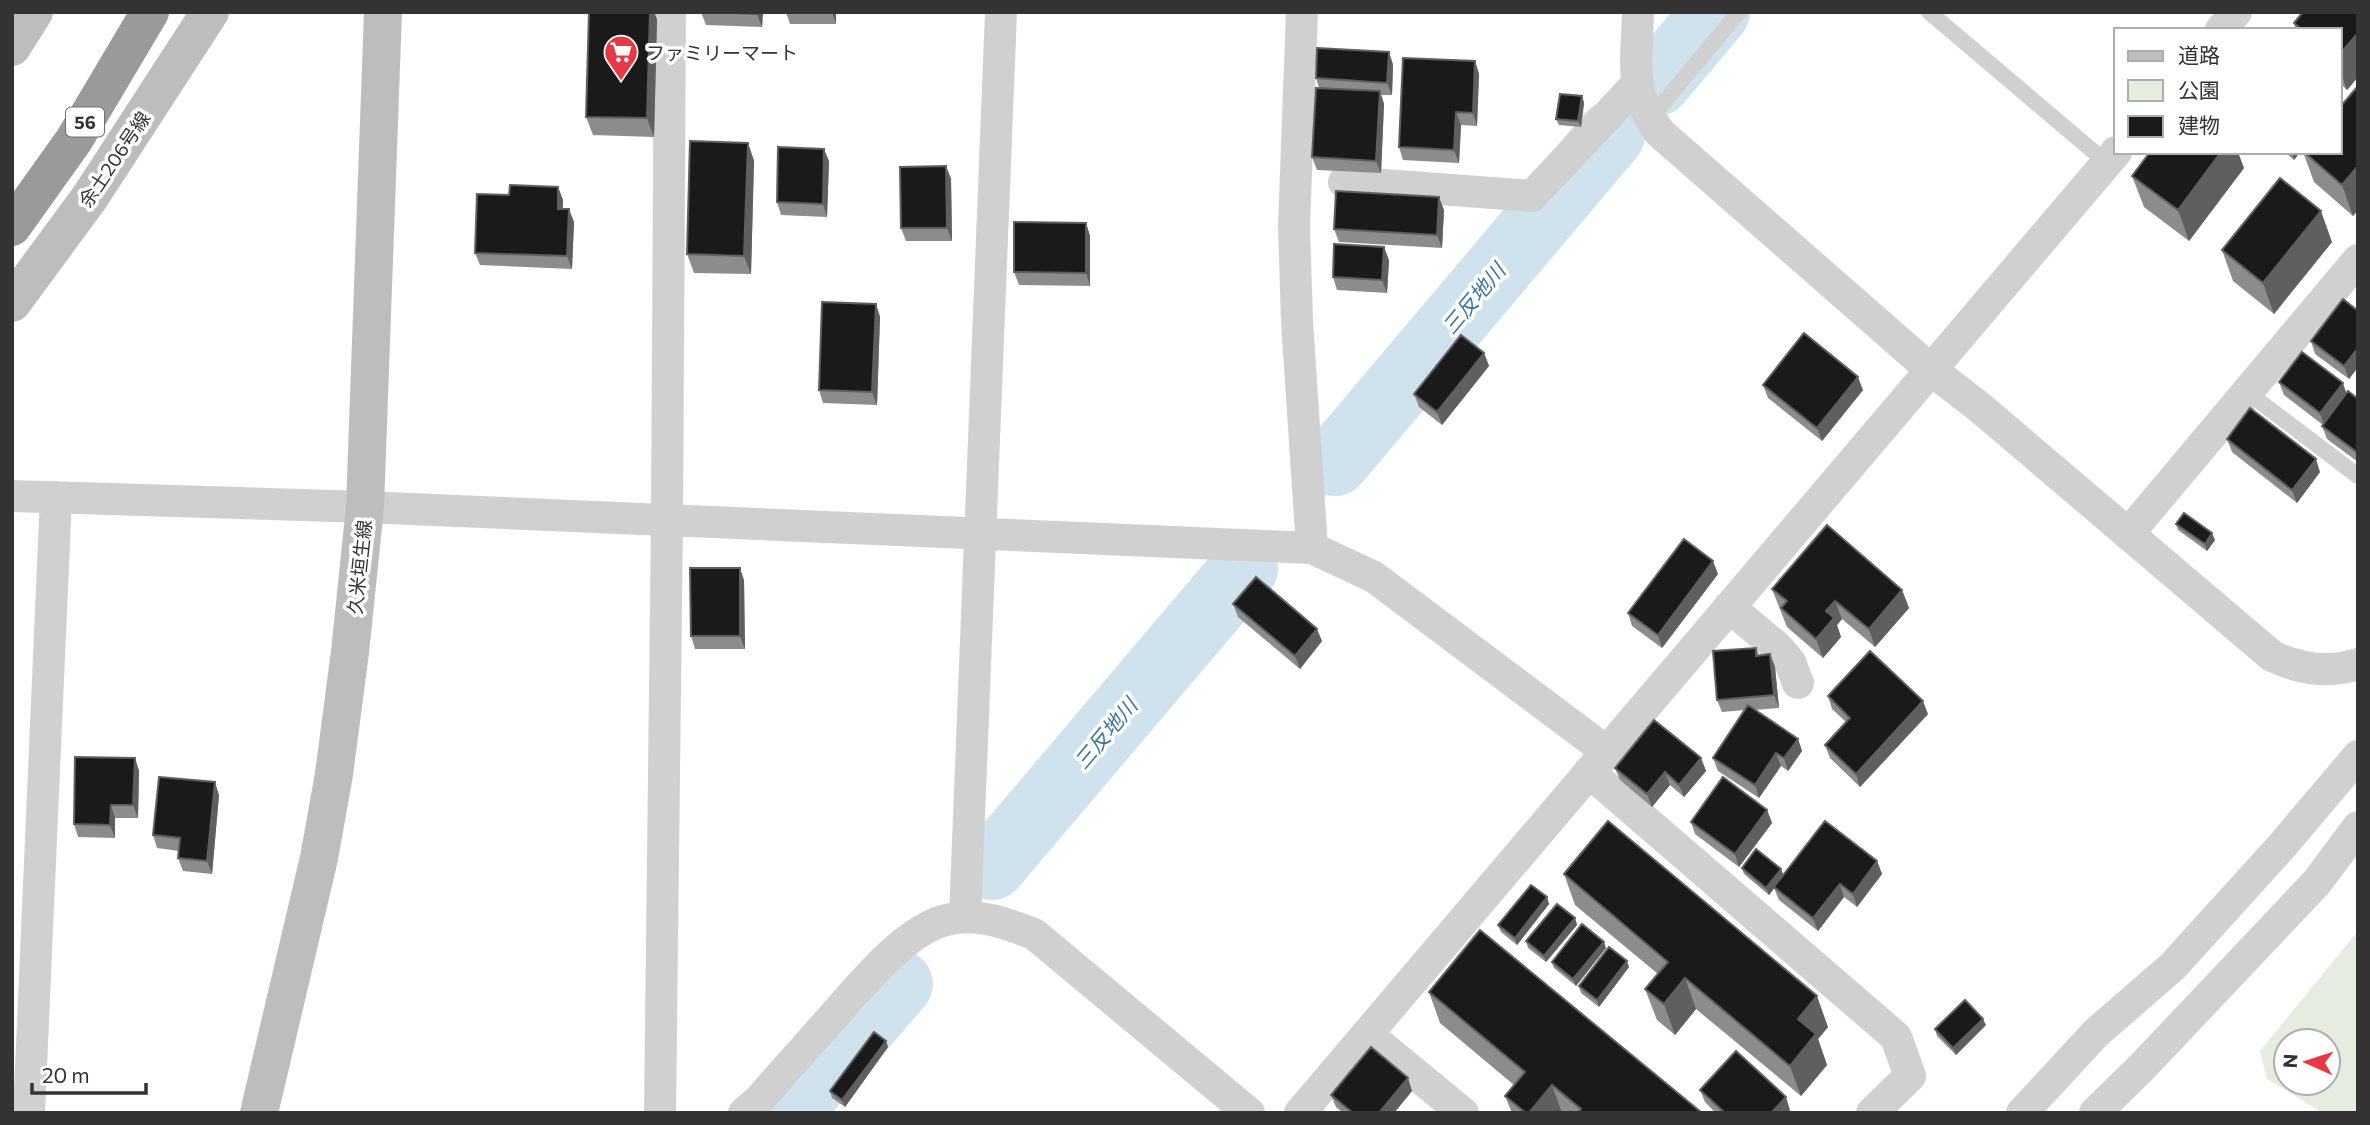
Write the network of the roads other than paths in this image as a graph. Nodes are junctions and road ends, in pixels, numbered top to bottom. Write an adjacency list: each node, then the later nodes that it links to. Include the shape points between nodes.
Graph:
1 (34, 12): 13 (main road)
2 (150, 12): 18 (highway, 56, via 74,140)
3 (210, 12): 20 (main road, 余土206号線, via 90,197)
4 (383, 12): 26 (main road, 久米垣生線)
5 (670, 12): 27 (street)
6 (1001, 12): 28 (street)
7 (1301, 12): 30 (street, via 1294,226)
8 (1638, 12): 14 (street)
9 (1739, 12): 15 (lane)
10 (1929, 12): 16 (lane)
11 (2236, 12): 12 (street)
12 (2223, 28)
13 (12, 47)
14 (1636, 85): 15 (street); 17 (street, via 1532,195)
15 (1650, 119): 21 (street, via 1659,132)
16 (2111, 157): 21 (street)
17 (1343, 182)
18 (12, 227)
19 (2353, 274): 22 (street)
20 (12, 303)
21 (1930, 369): 29 (street); 31 (street)
22 (2247, 392): 23 (lane); 29 (street)
23 (2358, 476)
24 (12, 496): 25 (street)
25 (56, 497): 26 (street); 39 (street)
26 (365, 507): 27 (street); 40 (main road, 久米垣生線, via 334,774)
27 (667, 520): 28 (street); 41 (street)
28 (981, 532): 30 (street); 37 (street)
29 (2128, 534): 32 (street, via 2272,656 2316,670)
30 (1312, 548): 35 (street, via 1374,577)
31 (1729, 607): 33 (street, via 1777,647 1790,662); 35 (street)
32 (2358, 664)
33 (1798, 683)
34 (2358, 756): 47 (street, via 2173,966 2096,1033)
35 (1598, 761): 38 (street); 46 (street, via 1896,1037 1910,1076)
36 (2358, 827): 48 (street, via 2317,882)
37 (965, 917): 42 (street, via 944,920 898,948); 43 (street, via 994,919 1034,934)
38 (1367, 1034): 44 (street); 45 (street)
39 (29, 1113)
40 (259, 1113)
41 (660, 1113)
42 (744, 1113)
43 (1249, 1113)
44 (1300, 1113)
45 (1463, 1113)
46 (1872, 1113)
47 (2022, 1113)
48 (2095, 1113)

